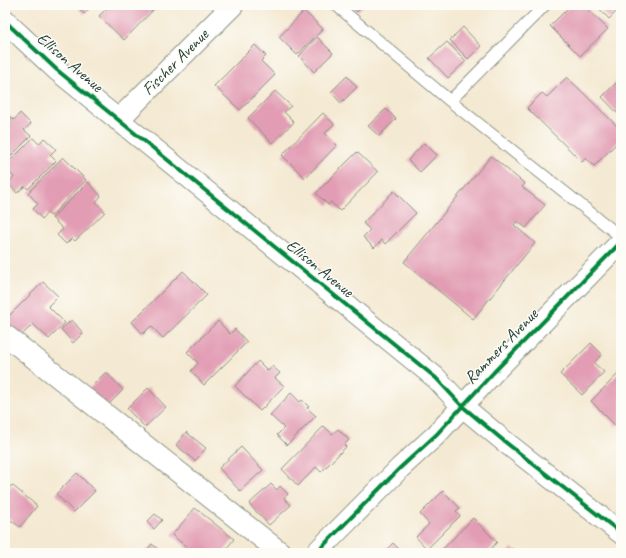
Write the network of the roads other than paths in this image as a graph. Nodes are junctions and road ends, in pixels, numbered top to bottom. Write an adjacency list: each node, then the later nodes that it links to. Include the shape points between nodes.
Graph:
1 (233, 5): 6 (street, Fischer Avenue)
2 (336, 5): 5 (lane)
3 (545, 5): 5 (lane)
4 (5, 20): 6 (street, Ellison Avenue, via 57,70)
5 (450, 101): 7 (lane)
6 (118, 120): 10 (street, Ellison Avenue, via 436,378)
7 (621, 237)
8 (621, 242): 10 (street, Rammers Avenue)
9 (5, 335): 12 (street)
10 (462, 406): 11 (street, Ellison Avenue); 13 (street, Rammers Avenue)
11 (621, 533)
12 (281, 553)
13 (316, 553)

